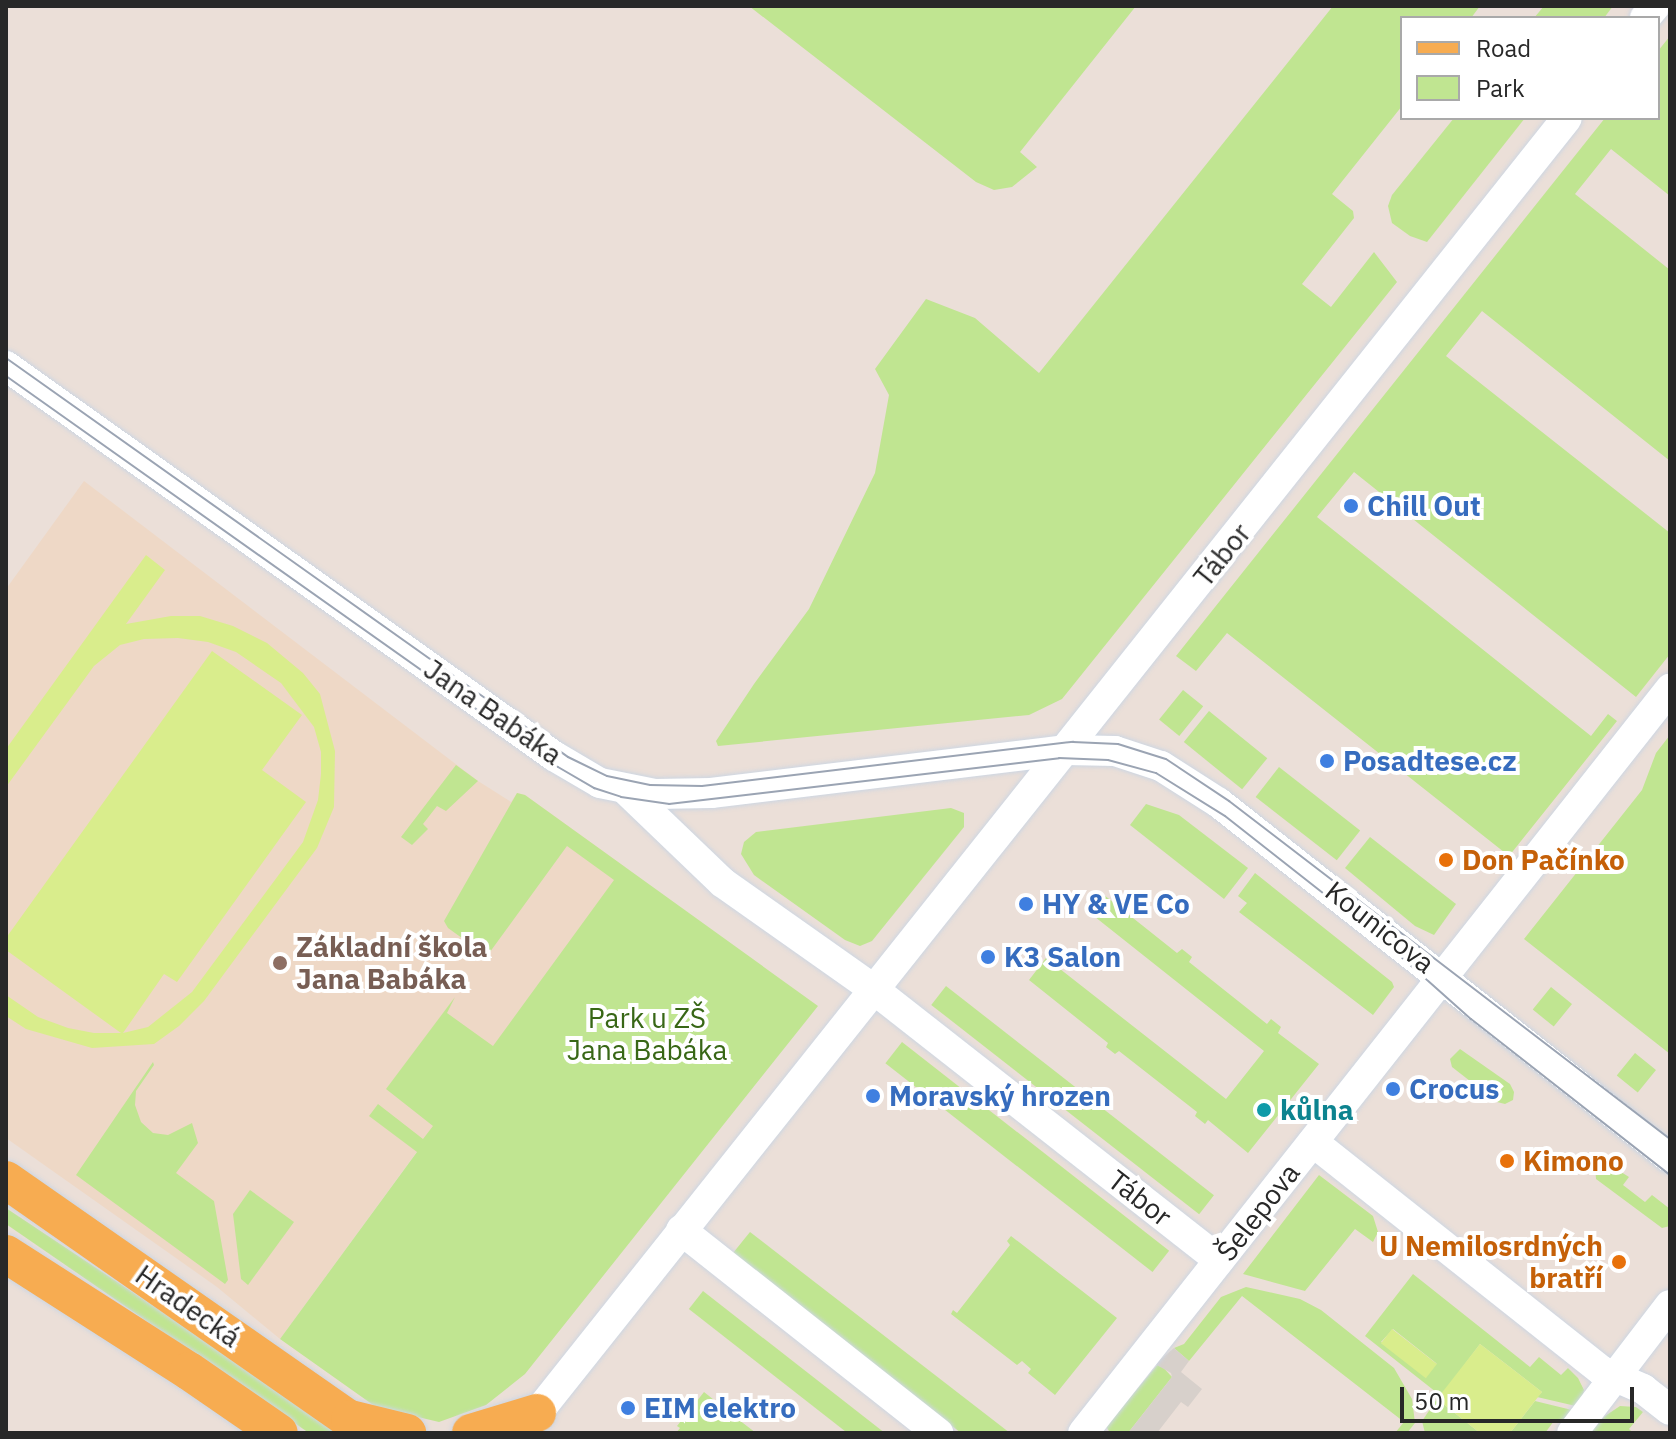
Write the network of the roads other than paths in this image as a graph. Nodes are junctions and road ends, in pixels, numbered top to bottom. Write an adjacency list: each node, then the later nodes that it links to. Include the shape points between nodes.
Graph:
1 (1565, 120): 4 (street, Tábor)
2 (6, 366): 5 (street, Jana Babáka, via 554,756 589,778)
3 (1670, 689): 6 (street, Šelepova)
4 (1066, 750): 5 (street, Jana Babáka, via 711,793); 6 (street, Kounicova, via 1129,753 1186,780); 7 (street, Tábor)
5 (626, 790): 7 (street, Tábor, via 723,883)
6 (1443, 976): 8 (street, Šelepova); 9 (street, Kounicova)
7 (872, 988): 11 (street, Tábor); 13 (street, Tábor)
8 (1313, 1142): 13 (street, Šelepova); 16 (street, via 1602,1371)
9 (1670, 1158)
10 (6, 1180): 19 (main road, Hradecká)
11 (681, 1230): 18 (street, Tábor); 24 (street)
12 (6, 1254): 15 (main road, Hradecká)
13 (1219, 1260): 25 (street, Šelepova)
14 (1670, 1305): 16 (street)
15 (189, 1371): 20 (main road); 21 (main road, Hradecká)
16 (1617, 1377): 17 (street); 26 (street)
17 (1670, 1410)
18 (529, 1423): 23 (main road)
19 (359, 1426): 22 (main road)
20 (237, 1433)
21 (279, 1433)
22 (407, 1433)
23 (471, 1433)
24 (938, 1433)
25 (1083, 1433)
26 (1572, 1433)

